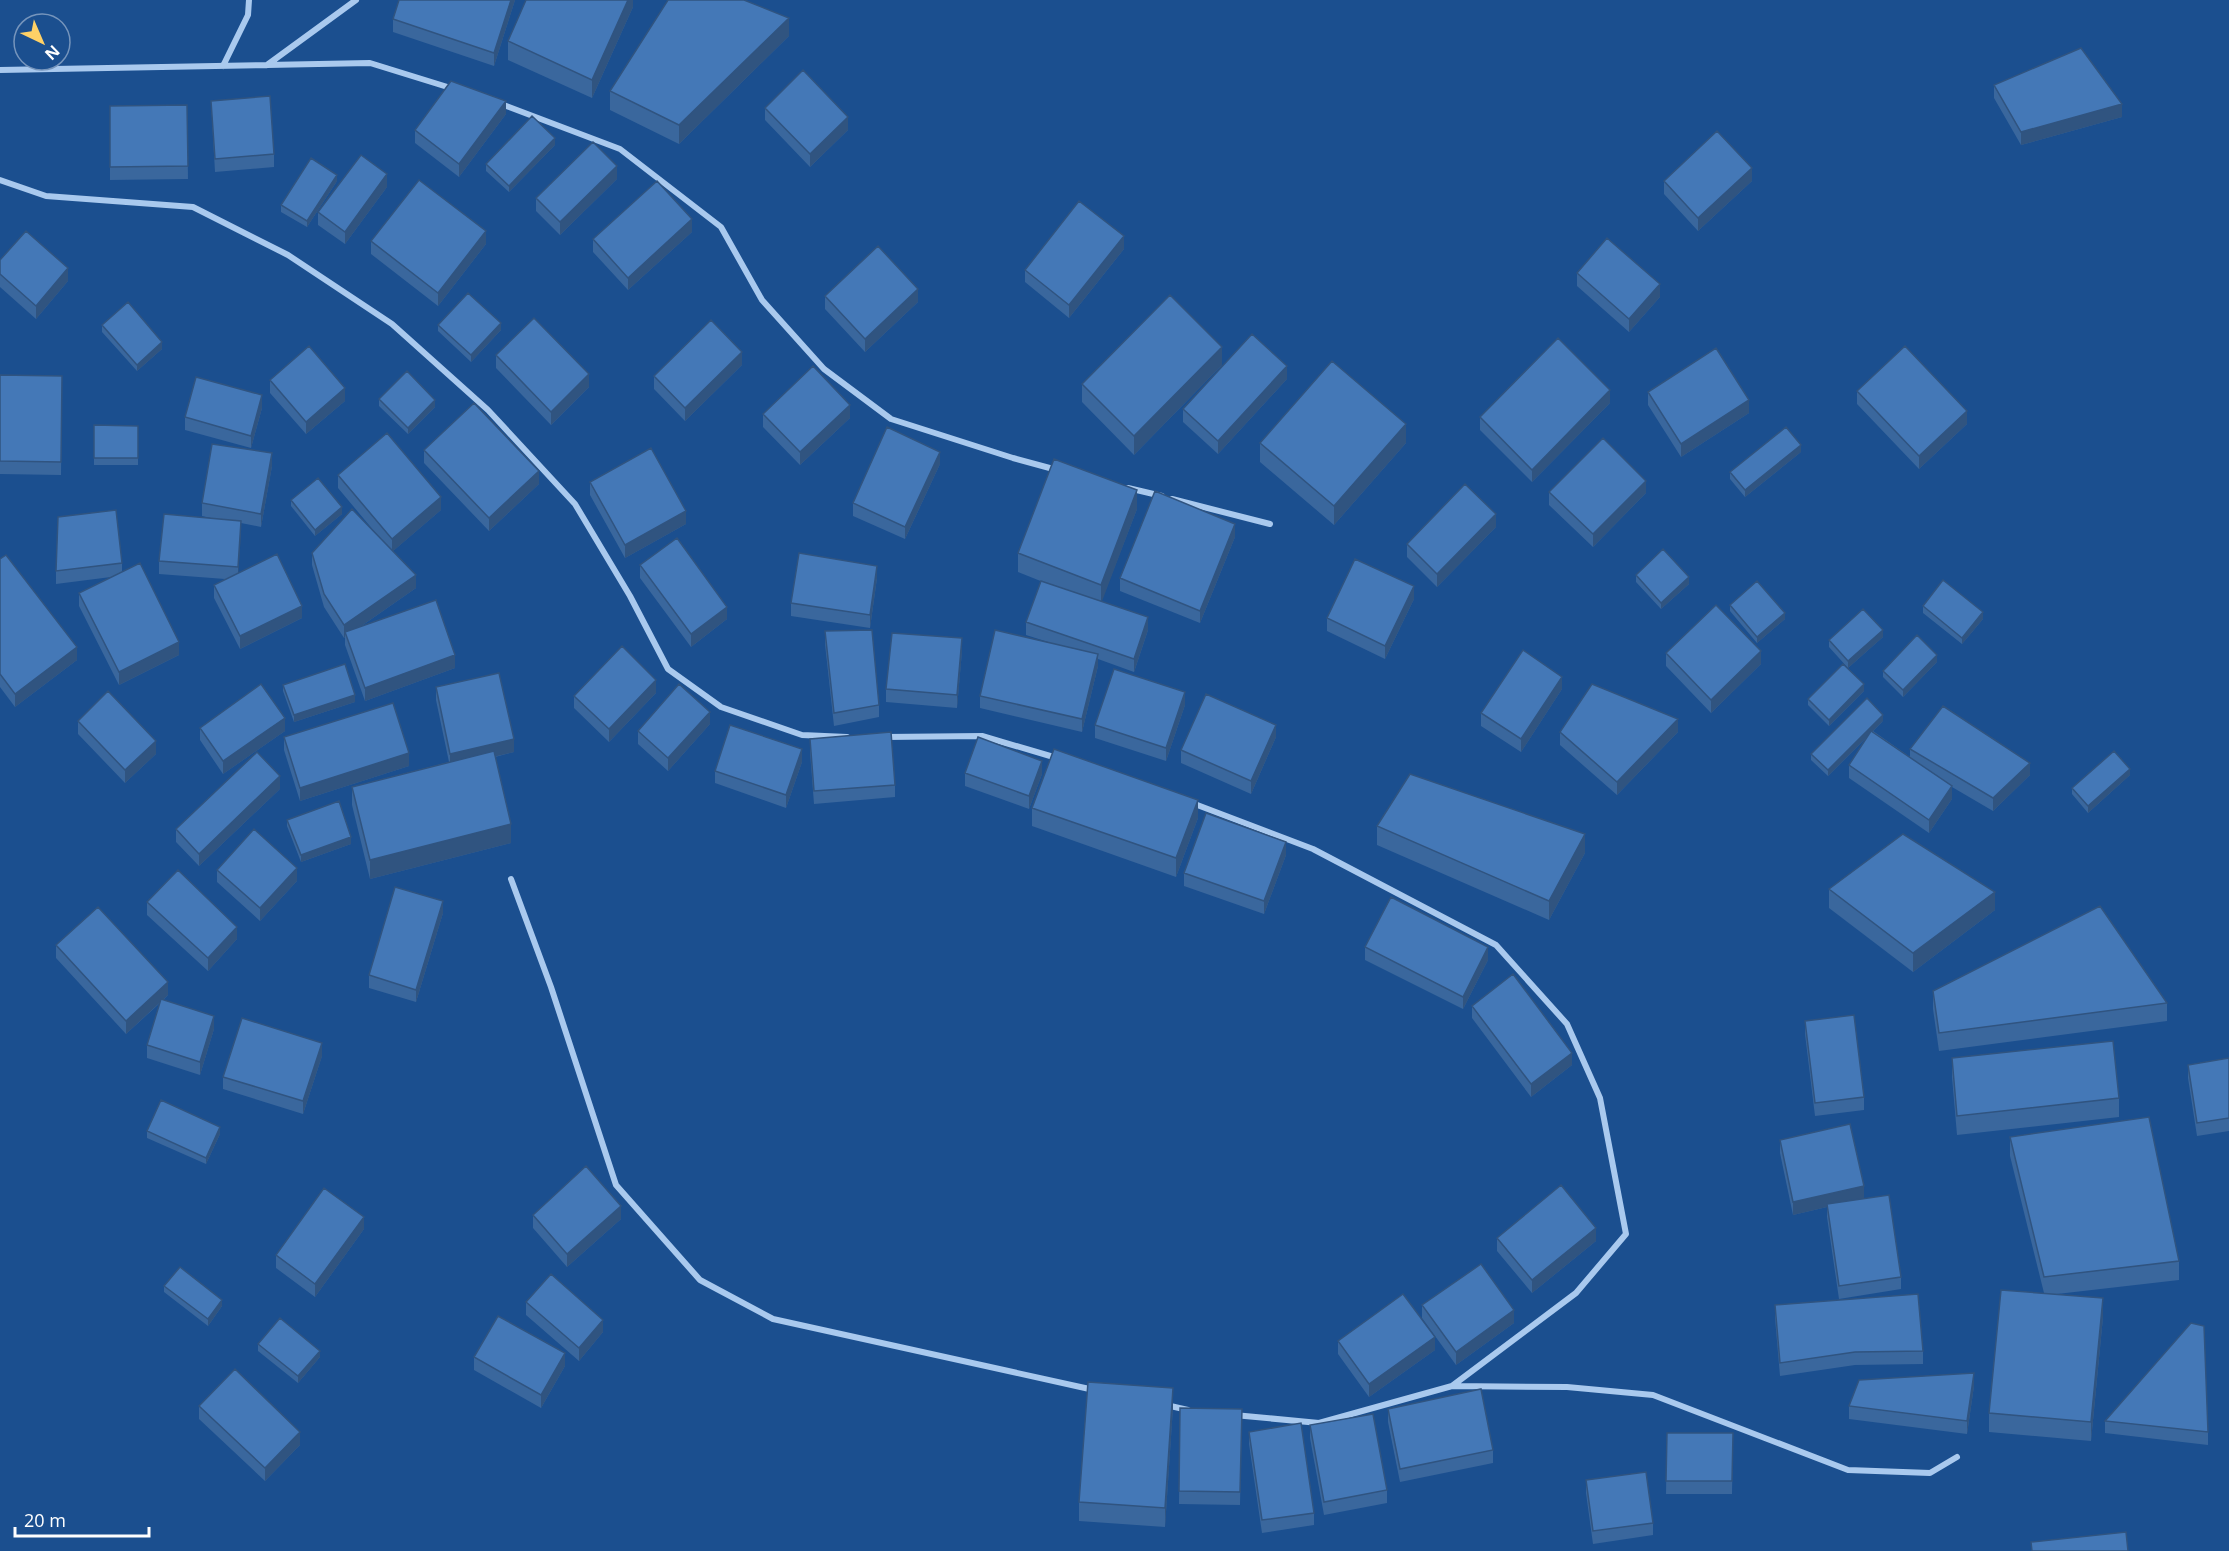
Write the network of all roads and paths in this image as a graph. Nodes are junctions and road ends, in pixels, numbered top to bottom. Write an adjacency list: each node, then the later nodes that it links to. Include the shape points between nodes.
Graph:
1 (249, 0): 4 (street, via 249,15)
2 (356, 0): 3 (street)
3 (267, 65): 4 (street); 6 (street, via 370,63)
4 (223, 66): 5 (street)
5 (0, 70)
6 (458, 90)
7 (491, 100): 9 (street, via 620,149 722,227 762,300 824,369 891,419)
8 (0, 180): 12 (street, via 46,196 193,207 288,255 392,324 488,410 575,504 668,669 721,707 802,735)
9 (1069, 472)
10 (1125, 487): 11 (street)
11 (1270, 524)
12 (854, 737)
13 (874, 737): 14 (street, via 982,736)
14 (1062, 760)
15 (1184, 800): 17 (street, via 1313,849 1496,945 1572,1034 1600,1098 1626,1234 1576,1293)
16 (511, 879): 18 (street, via 616,1185 700,1280 773,1319)
17 (1452, 1386): 21 (street, via 1319,1423); 22 (street, via 1567,1387 1653,1395 1848,1470 1930,1473)
18 (1099, 1391)
19 (1155, 1403): 20 (street)
20 (1200, 1411)
21 (1224, 1414)
22 (1957, 1458)

